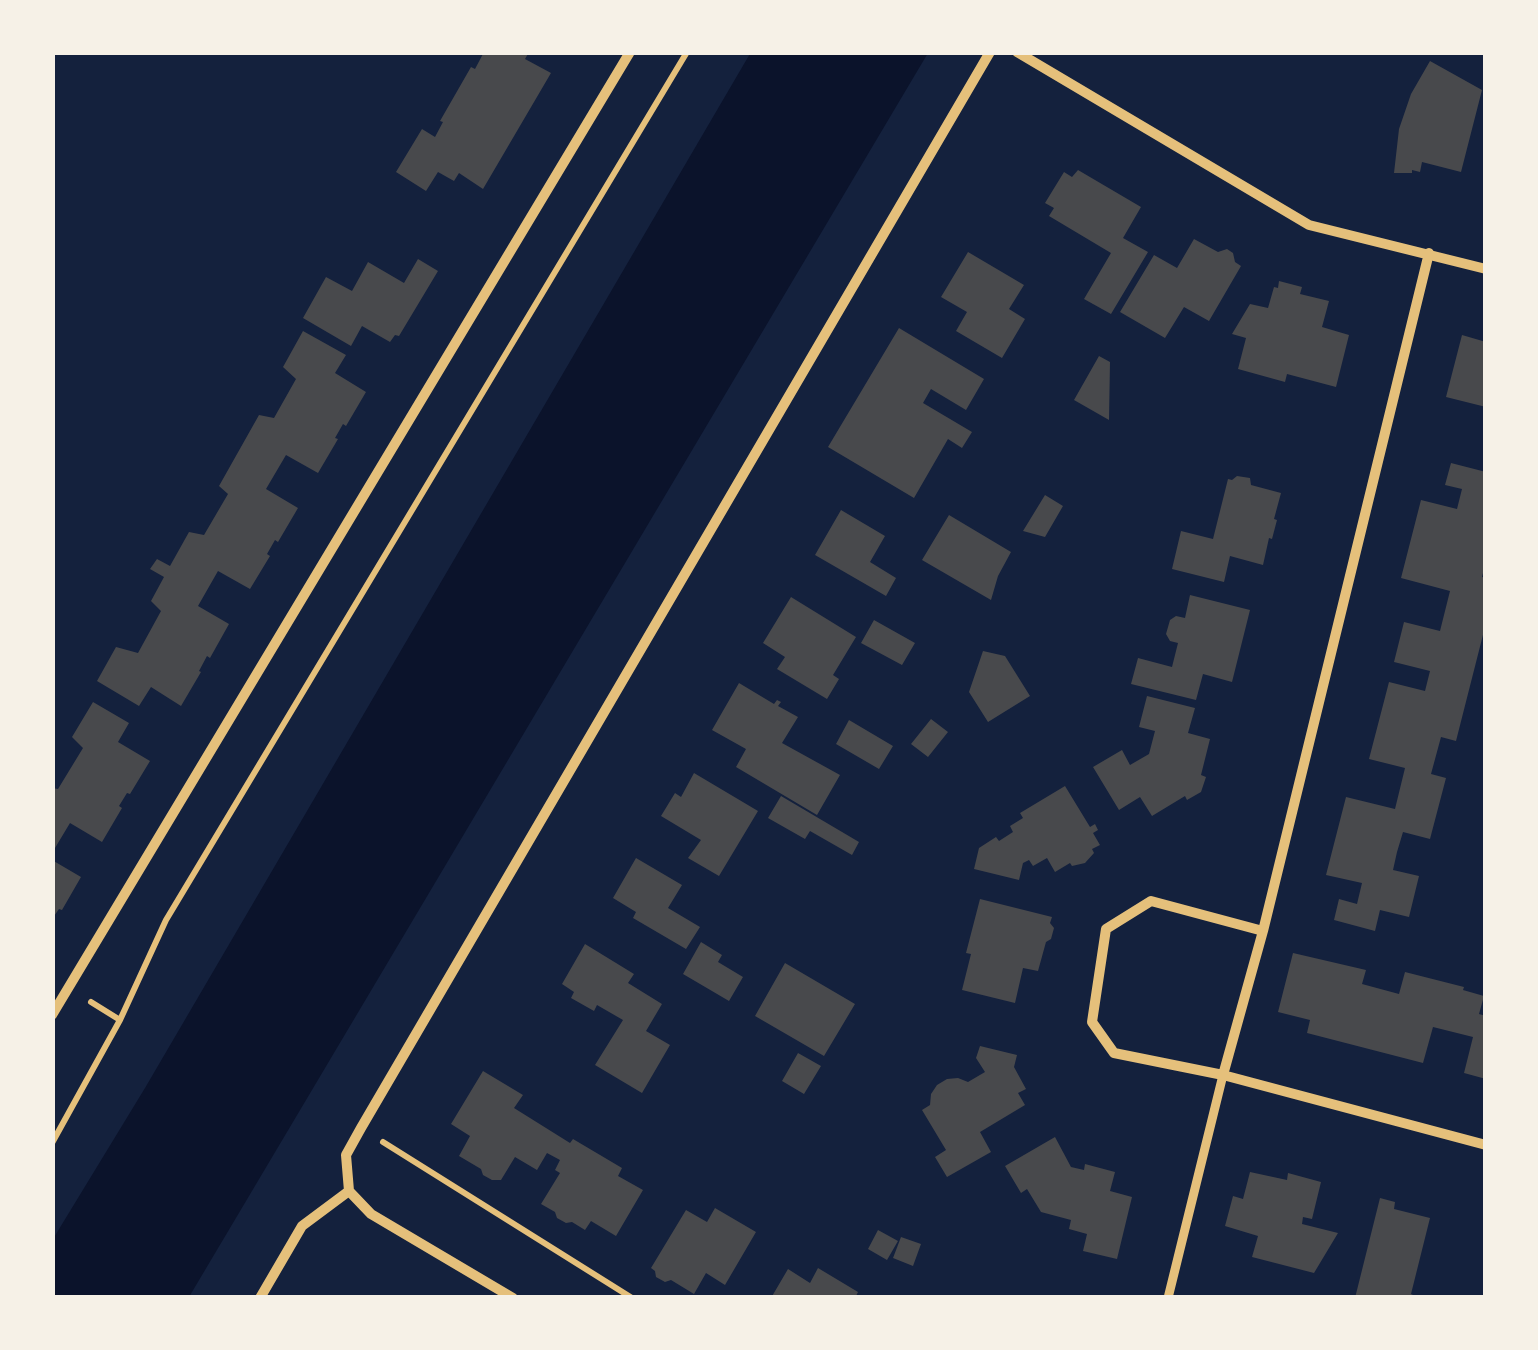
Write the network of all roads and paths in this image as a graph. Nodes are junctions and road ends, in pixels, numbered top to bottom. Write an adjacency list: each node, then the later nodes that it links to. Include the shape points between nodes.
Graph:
1 (630, 52): 8 (street)
2 (688, 52): 11 (path, via 166,920)
3 (990, 52): 10 (street)
4 (1017, 52): 5 (street, via 1309,225)
5 (1429, 254): 6 (street); 7 (street)
6 (1486, 269)
7 (1263, 931): 9 (street); 9 (street, via 1151,902 1106,930 1092,1022 1114,1053)
8 (52, 1015)
9 (1223, 1075): 12 (street); 17 (street)
10 (361, 1128): 13 (street, via 346,1155); 16 (path)
11 (52, 1144)
12 (1486, 1145)
13 (349, 1191): 14 (street, via 302,1226); 15 (street, via 371,1214)
14 (260, 1298)
15 (514, 1298)
16 (632, 1298)
17 (1168, 1298)

